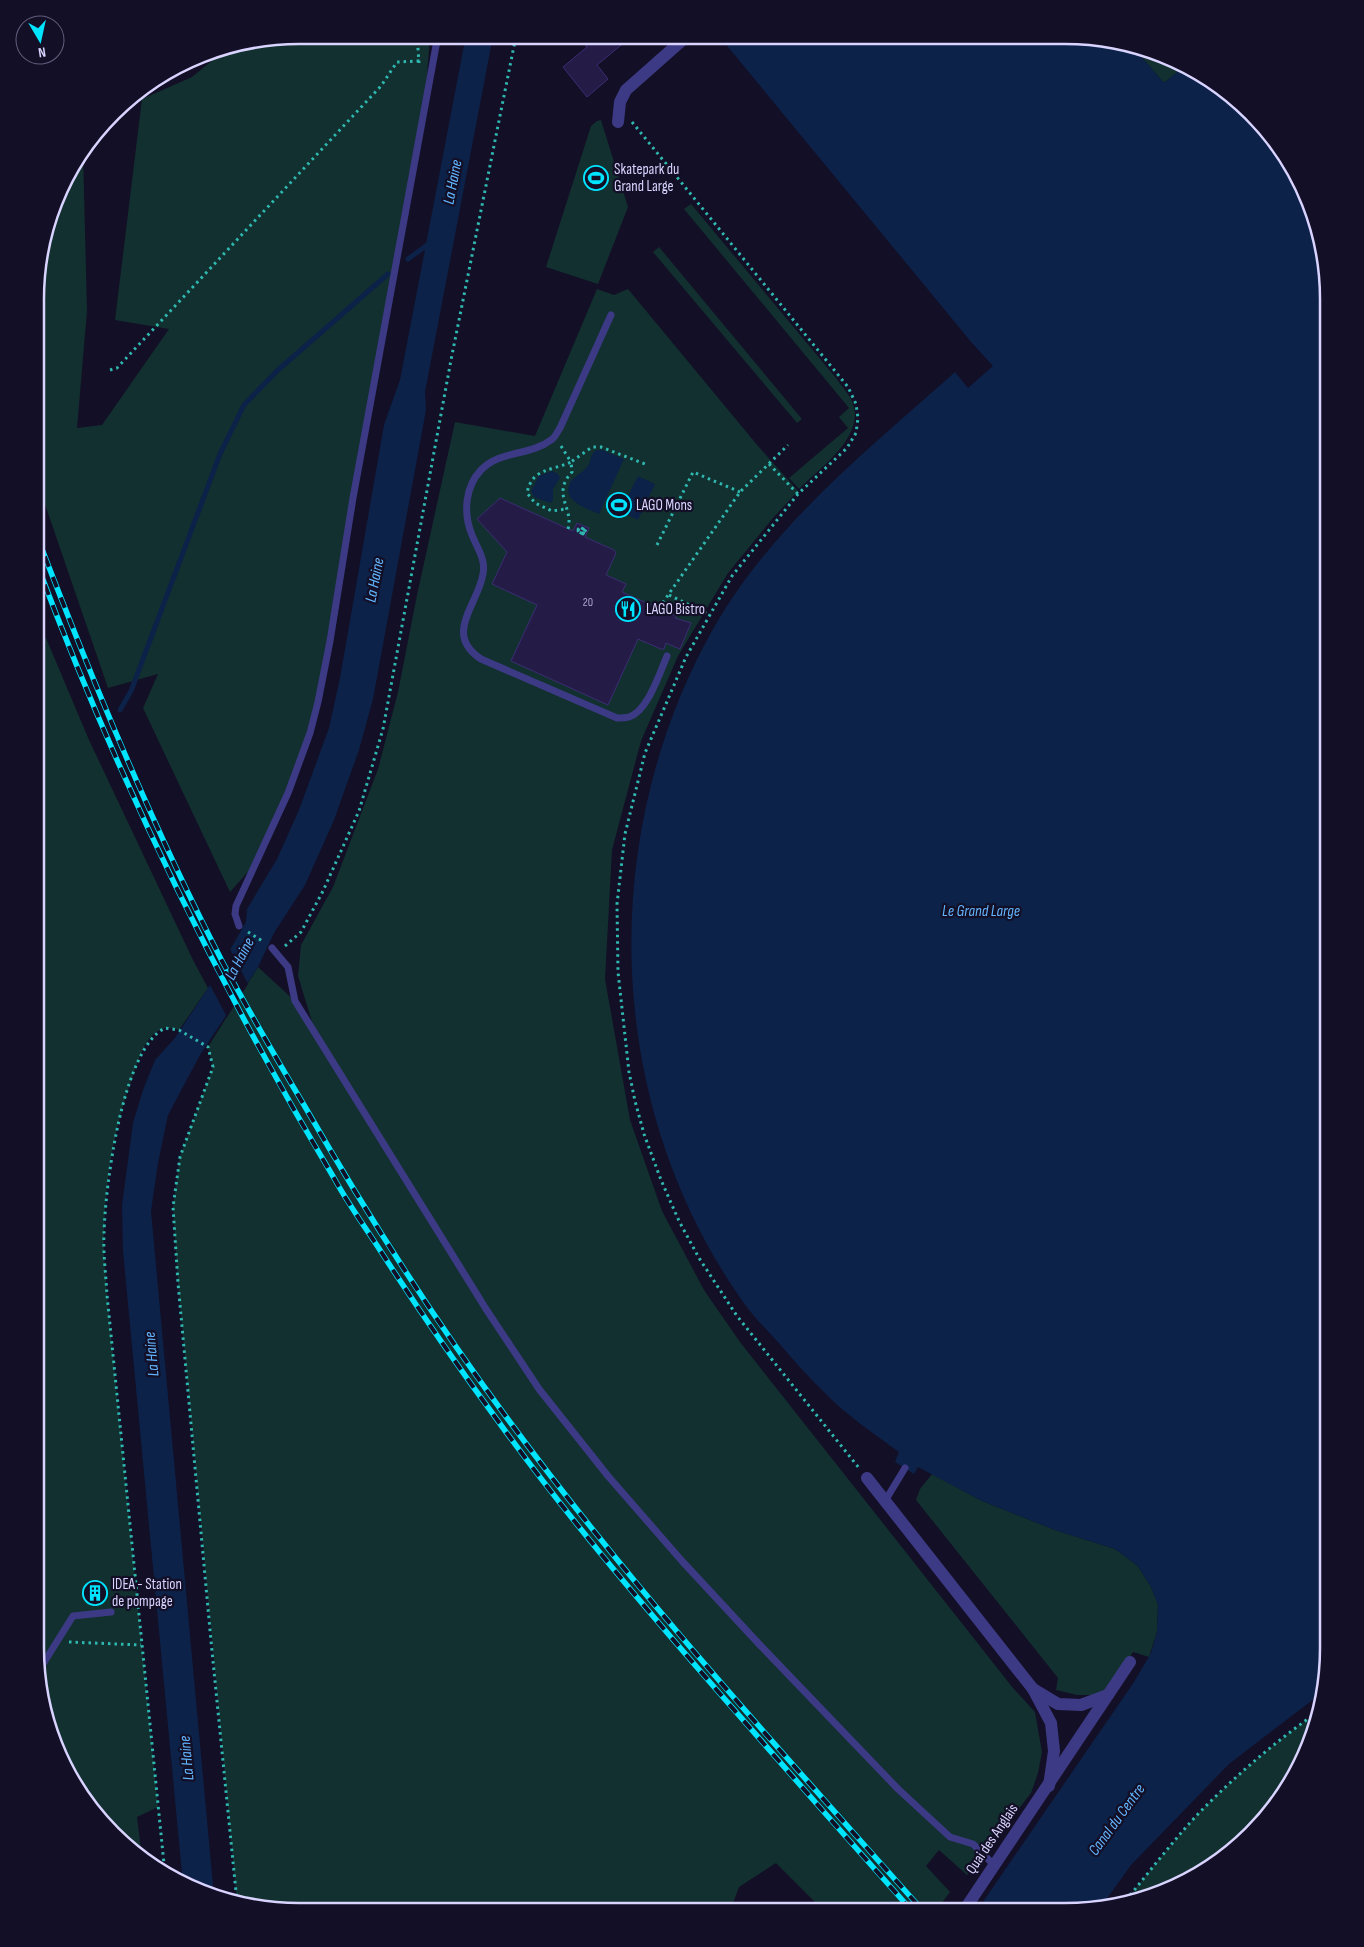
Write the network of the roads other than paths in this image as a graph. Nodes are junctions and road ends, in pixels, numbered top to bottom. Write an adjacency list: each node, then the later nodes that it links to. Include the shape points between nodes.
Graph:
1 (436, 44): 6 (lane, via 318,702 288,793 236,906)
2 (678, 44): 3 (street, via 626,90 620,102)
3 (618, 122)
4 (611, 315): 5 (lane, via 552,440 492,461 471,484 467,519 483,557 483,574 463,627 464,639 470,652 481,659 617,718 630,717 641,708)
5 (667, 656)
6 (239, 926)
7 (272, 948): 17 (lane, via 288,967 295,1001 539,1389 608,1476 758,1644 898,1789 950,1837 973,1844)
8 (905, 1468): 10 (lane)
9 (868, 1478): 10 (street)
10 (885, 1501): 14 (street)
11 (111, 1612): 13 (lane, via 74,1616)
12 (1130, 1662): 15 (street, Quai des Anglais)
13 (44, 1663)
14 (1033, 1689): 15 (street, via 1058,1704 1081,1705); 16 (street, via 1051,1723 1054,1751)
15 (1108, 1696): 16 (street, Quai des Anglais)
16 (1049, 1786): 17 (street, Quai des Anglais)
17 (994, 1865): 18 (street, Quai des Anglais)
18 (969, 1903)

